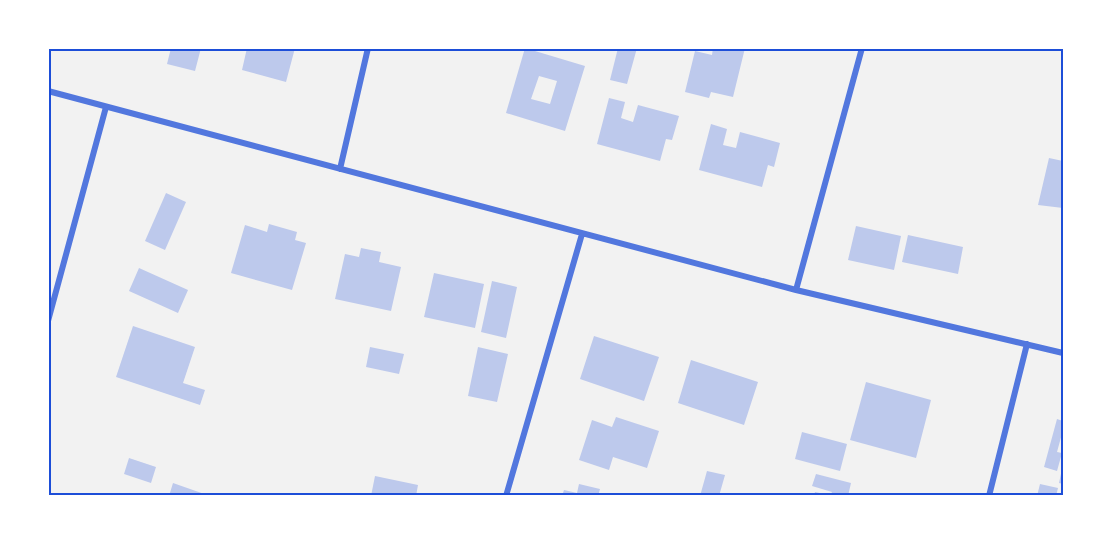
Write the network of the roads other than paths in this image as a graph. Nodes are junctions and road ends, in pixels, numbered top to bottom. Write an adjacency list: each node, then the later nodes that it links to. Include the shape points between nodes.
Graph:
1 (368, 48): 5 (street)
2 (862, 48): 7 (street)
3 (48, 91): 4 (street)
4 (106, 107): 5 (street); 8 (street)
5 (340, 169): 6 (street)
6 (582, 234): 7 (street); 11 (street)
7 (796, 290): 9 (street)
8 (48, 321)
9 (1027, 344): 10 (street); 12 (street)
10 (1063, 353)
11 (506, 496)
12 (988, 496)

